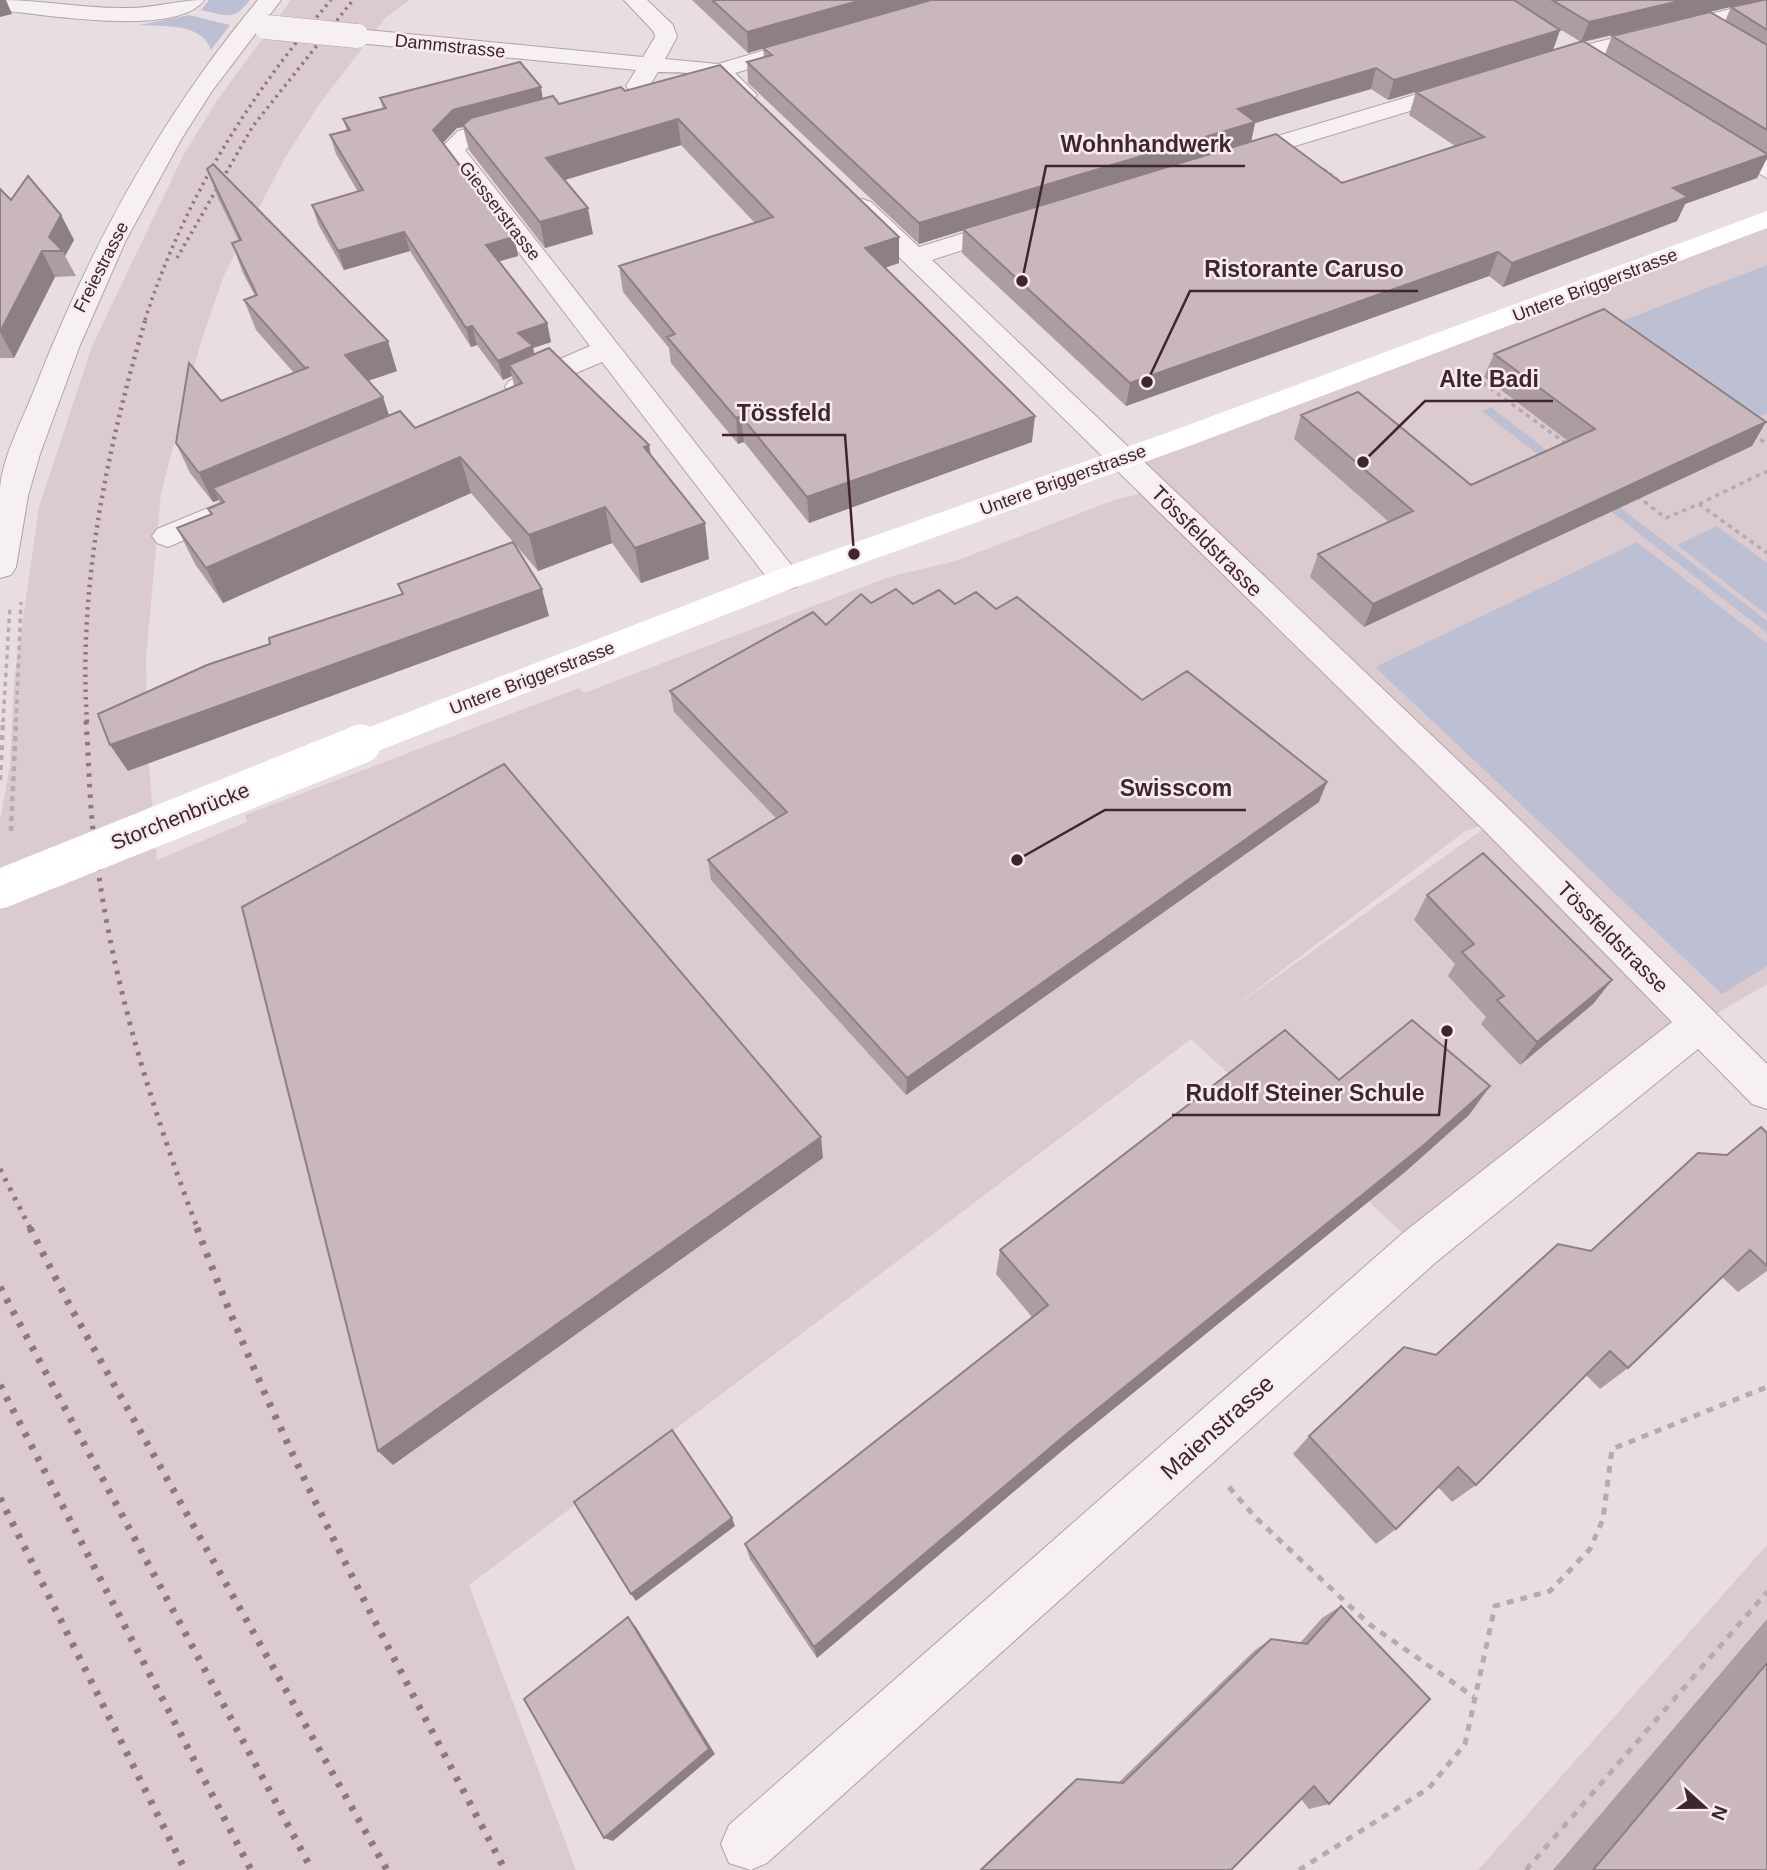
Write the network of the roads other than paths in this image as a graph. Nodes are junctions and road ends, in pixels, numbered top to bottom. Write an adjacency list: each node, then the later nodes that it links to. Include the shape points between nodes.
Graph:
1 (270, 0): 6 (street, Freiestrasse)
2 (635, 0): 10 (street, via 665,30)
3 (0, 3): 4 (street, via 139,15)
4 (187, 4)
5 (1767, 7): 9 (street)
6 (258, 25): 10 (street, Dammstrasse, bridge); 29 (street, Freiestrasse, via 186,114 136,197 75,318)
7 (831, 37): 12 (street)
8 (1556, 40): 9 (street)
9 (1577, 53): 11 (street); 13 (street)
10 (652, 66): 12 (street); 15 (street, via 640,85)
11 (1524, 69)
12 (719, 71): 16 (street)
13 (1609, 73)
14 (1484, 81): 19 (street)
15 (612, 97)
16 (760, 108)
17 (546, 115): 25 (street, Giesserstrasse, via 467,136 452,149)
18 (1696, 127): 20 (street)
19 (1211, 164)
20 (1767, 171)
21 (846, 192): 24 (street, Tössfeldstrasse)
22 (1767, 219): 28 (main road, Untere Briggerstrasse)
23 (1030, 220): 24 (street)
24 (914, 257): 28 (street, Tössfeldstrasse)
25 (607, 349): 26 (street); 33 (street, Giesserstrasse)
26 (493, 398)
27 (0, 449): 29 (street)
28 (1124, 459): 33 (main road, Untere Briggerstrasse); 36 (street, Tössfeldstrasse, via 1496,819)
29 (19, 472): 32 (street, Freiestrasse)
30 (245, 503): 31 (street)
31 (168, 536)
32 (0, 567)
33 (785, 579): 34 (main road, Untere Briggerstrasse)
34 (360, 744): 35 (main road, Storchenbrücke, bridge)
35 (0, 889)
36 (1699, 1024): 37 (street, Tössfeldstrasse); 38 (street, Maienstrasse, via 1419,1248)
37 (1767, 1091)
38 (748, 1844)

